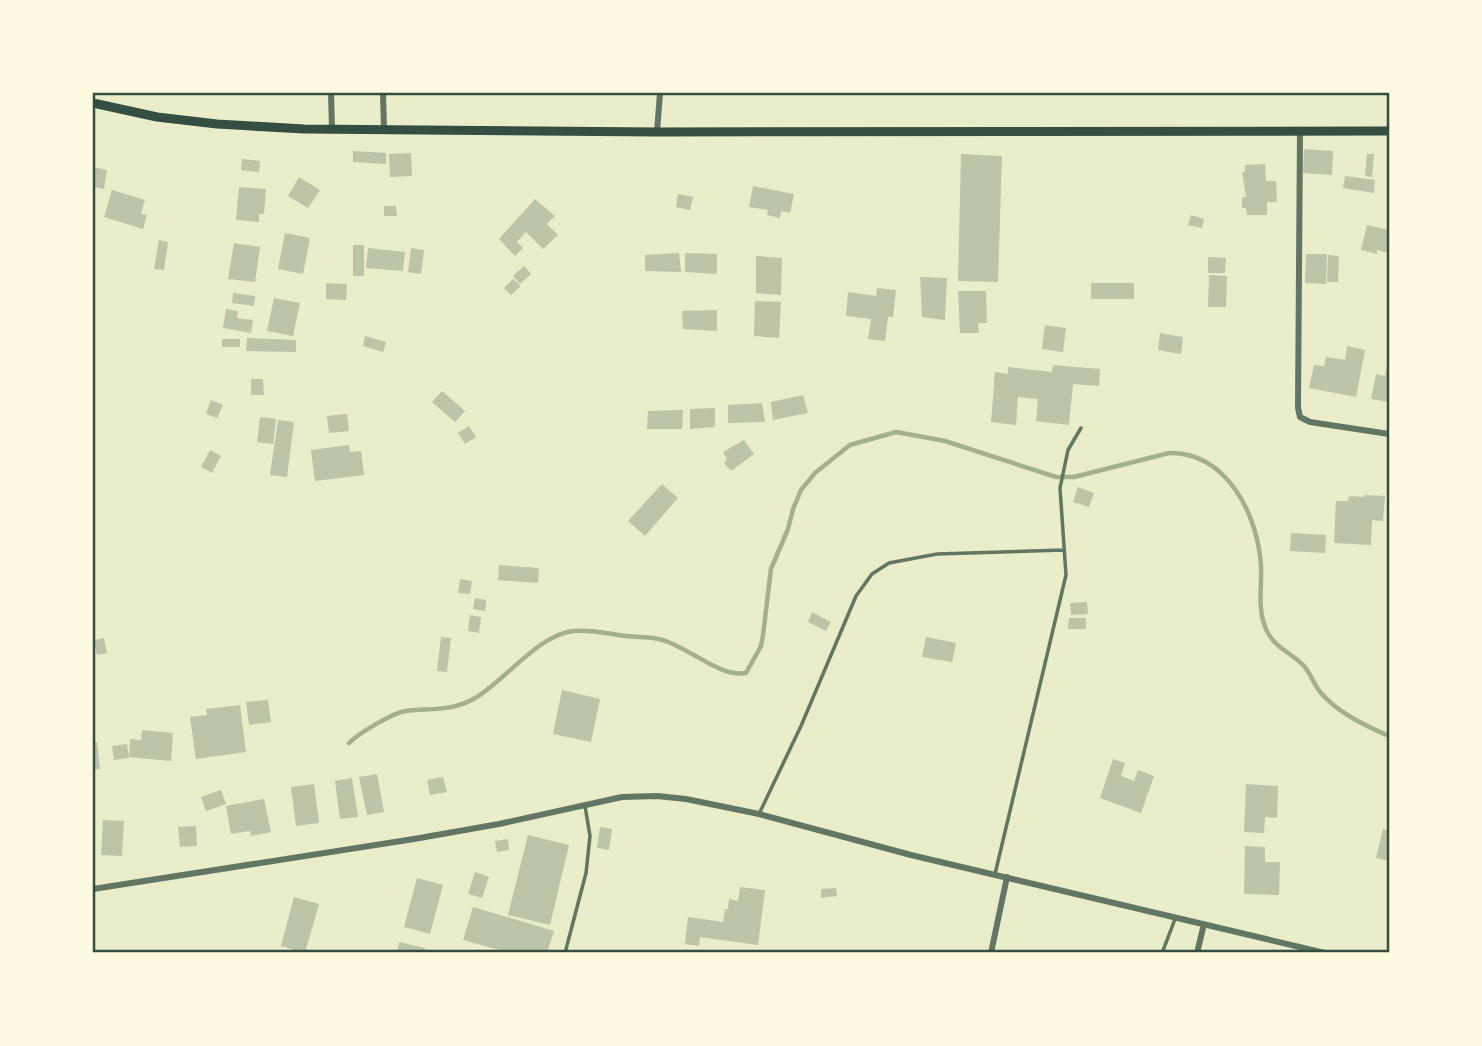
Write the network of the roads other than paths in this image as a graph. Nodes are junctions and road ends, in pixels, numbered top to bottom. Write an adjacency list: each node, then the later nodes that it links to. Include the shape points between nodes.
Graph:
1 (331, 93): 5 (street)
2 (383, 93): 6 (street)
3 (660, 93): 9 (street)
4 (93, 103): 5 (main road, via 217,124)
5 (332, 129): 6 (main road)
6 (384, 129): 9 (main road)
7 (1300, 131): 8 (main road); 9 (main road); 11 (street, via 1300,417)
8 (1389, 131)
9 (657, 132)
10 (1081, 428): 12 (lane, via 1068,450 1060,488)
11 (1389, 434)
12 (1064, 550): 14 (lane, via 937,554 890,563 872,574 856,596); 15 (lane, via 1066,575)
13 (585, 804): 14 (street, via 657,796); 17 (street, via 426,837); 20 (lane, via 590,836 586,873)
14 (759, 814): 15 (street)
15 (995, 874): 16 (street)
16 (1007, 877): 18 (street); 21 (street)
17 (93, 889)
18 (1176, 917): 19 (street); 22 (lane)
19 (1204, 924): 23 (street); 24 (street)
20 (565, 953)
21 (991, 953)
22 (1162, 953)
23 (1197, 953)
24 (1325, 953)

